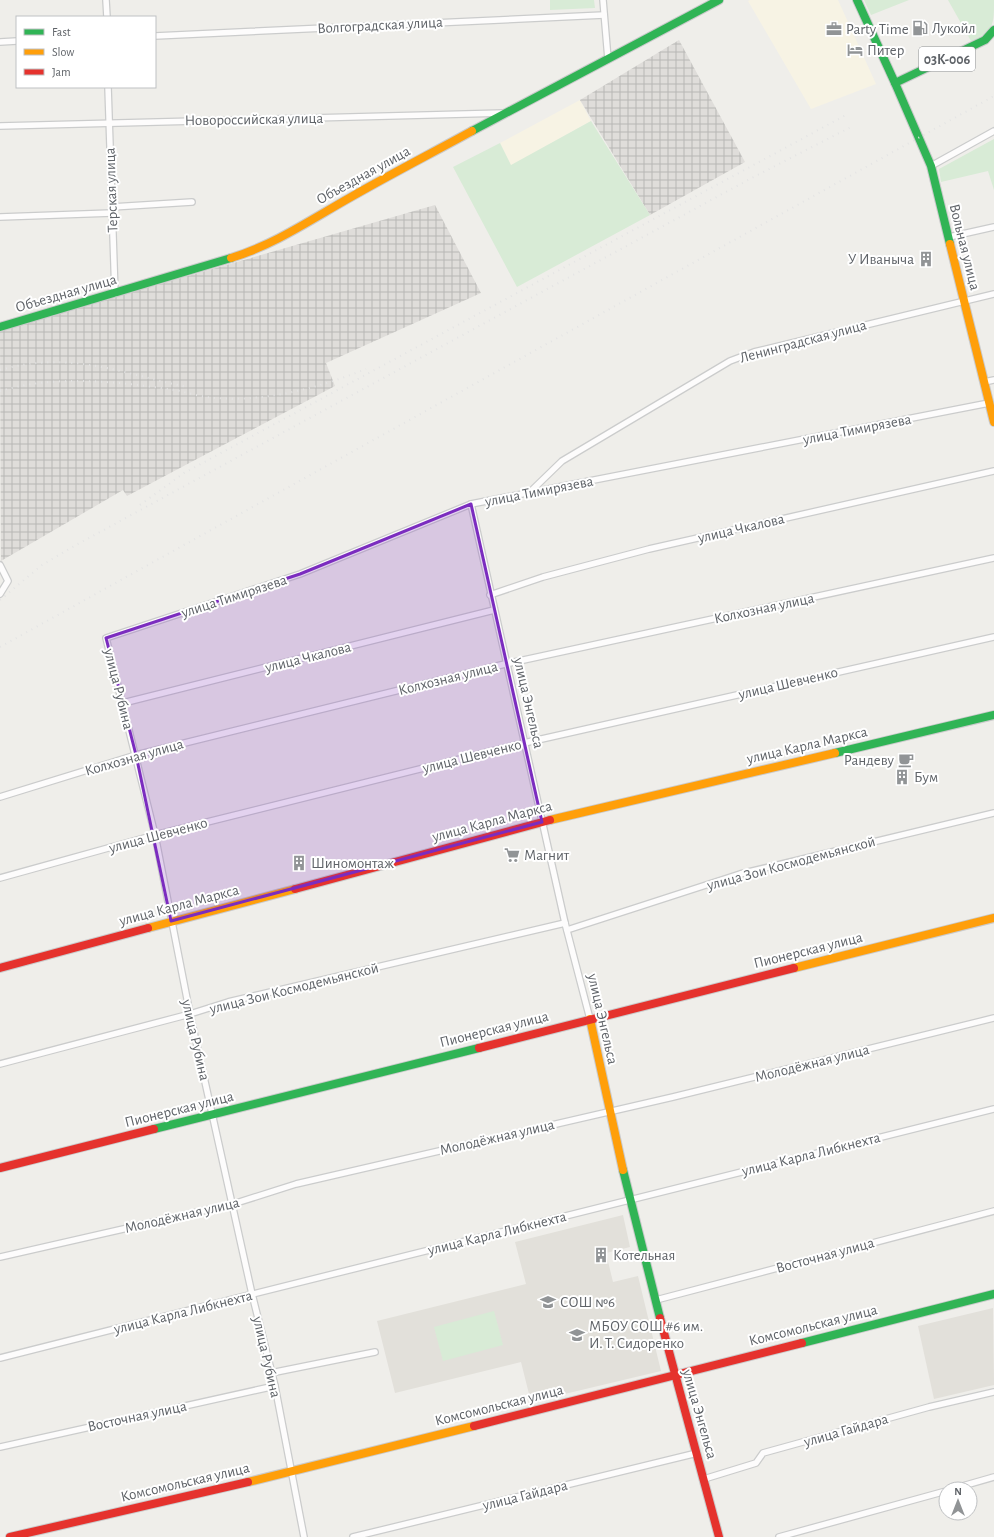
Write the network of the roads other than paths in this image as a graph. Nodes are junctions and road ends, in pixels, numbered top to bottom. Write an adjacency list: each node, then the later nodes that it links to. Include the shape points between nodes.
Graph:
1 (106, 0): 6 (street)
2 (603, 0): 5 (street)
3 (719, 0): 11 (street, Объездная улица)
4 (857, 0): 12 (street, Вольная улица)
5 (604, 15): 8 (street, Волгоградская улица); 11 (street)
6 (107, 16)
7 (994, 30): 12 (street, 03К-006, via 979,43)
8 (156, 36)
9 (16, 41): 10 (street)
10 (0, 42)
11 (608, 59): 14 (street, Объездная улица)
12 (895, 83): 18 (street, Вольная улица)
13 (108, 88): 15 (street, Терская улица)
14 (509, 113): 15 (street, Новороссийская улица); 24 (street, Объездная улица, via 248,253)
15 (109, 122): 16 (street, Новороссийская улица); 20 (street, Терская улица)
16 (0, 126)
17 (994, 131): 18 (street)
18 (931, 166): 23 (street, Вольная улица)
19 (192, 202): 20 (street)
20 (112, 210): 21 (street); 24 (street, Терская улица)
21 (0, 217)
22 (994, 227): 23 (street)
23 (948, 237): 26 (street, Вольная улица)
24 (115, 294): 27 (street, Объездная улица)
25 (994, 294): 26 (street, Ленинградская улица)
26 (964, 301): 29 (street, Вольная улица); 33 (street, Ленинградская улица, via 754,352 730,361 562,461)
27 (0, 327)
28 (994, 380): 29 (street)
29 (984, 382): 30 (street, Вольная улица)
30 (989, 403): 31 (street, Вольная улица); 33 (street, улица Тимирязева)
31 (994, 422)
32 (994, 471): 38 (street, улица Чкалова, via 650,549 543,577)
33 (529, 493): 34 (street, улица Тимирязева)
34 (471, 504): 38 (street, улица Энгельса); 41 (street, улица Тимирязева, via 300,574)
35 (994, 558): 42 (street, Колхозная улица)
36 (0, 565): 37 (street, via 8,581)
37 (0, 594)
38 (490, 595): 39 (street, улица Энгельса)
39 (494, 610): 42 (street, улица Энгельса); 43 (street, улица Чкалова)
40 (994, 637): 45 (street, улица Шевченко)
41 (106, 638): 43 (street, улица Рубина)
42 (505, 664): 45 (street, улица Энгельса); 46 (street, Колхозная улица)
43 (123, 703): 46 (street, улица Рубина)
44 (994, 715): 49 (street, улица Карла Маркса)
45 (524, 743): 49 (street, улица Энгельса); 50 (street, улица Шевченко)
46 (136, 755): 47 (street, Колхозная улица); 50 (street, улица Рубина)
47 (0, 797)
48 (994, 813): 55 (street, улица Зои Космодемьянской, via 740,874)
49 (542, 822): 53 (street, улица Карла Маркса); 54 (street, улица Энгельса)
50 (155, 835): 51 (street, улица Шевченко); 53 (street, улица Рубина)
51 (0, 878)
52 (994, 918): 59 (street, Пионерская улица)
53 (171, 921): 56 (street, улица Карла Маркса); 57 (street, улица Рубина)
54 (565, 923): 55 (street, улица Энгельса); 57 (street, улица Зои Космодемьянской, via 228,1002)
55 (567, 930): 59 (street, улица Энгельса)
56 (0, 968)
57 (190, 1014): 60 (street, улица Зои Космодемьянской); 63 (street, улица Рубина)
58 (994, 1018): 62 (street, Молодёжная улица)
59 (590, 1019): 62 (street, улица Энгельса); 63 (street, Пионерская улица)
60 (0, 1064)
61 (994, 1109): 65 (street, улица Карла Либкнехта)
62 (609, 1110): 65 (street, улица Энгельса); 66 (street, Молодёжная улица, via 296,1184)
63 (213, 1115): 64 (street, Пионерская улица); 66 (street, улица Рубина)
64 (0, 1168)
65 (631, 1199): 69 (street, улица Карла Либкнехта); 71 (street, улица Энгельса)
66 (233, 1204): 68 (street, Молодёжная улица); 69 (street, улица Рубина)
67 (994, 1211): 71 (street, Восточная улица)
68 (0, 1257)
69 (252, 1294): 73 (street, улица Карла Либкнехта); 74 (street, улица Рубина)
70 (994, 1294): 75 (street, Комсомольская улица)
71 (656, 1300): 75 (street, улица Энгельса)
72 (375, 1352): 74 (street)
73 (0, 1358)
74 (271, 1373): 76 (street, улица Рубина)
75 (674, 1375): 79 (street, улица Энгельса); 80 (street, Комсомольская улица)
76 (275, 1386): 78 (street, Восточная улица); 80 (street, улица Рубина)
77 (994, 1392): 82 (street, улица Гайдара, via 929,1407 763,1453 756,1463)
78 (0, 1447)
79 (698, 1453): 82 (street, улица Энгельса); 87 (street, улица Гайдара)
80 (292, 1472): 85 (street, Комсомольская улица); 86 (street, улица Рубина)
81 (994, 1477): 83 (street)
82 (704, 1479): 88 (street, улица Энгельса)
83 (978, 1482)
84 (938, 1493): 89 (street)
85 (10, 1537)
86 (304, 1537)
87 (354, 1537)
88 (719, 1537)
89 (779, 1537)

